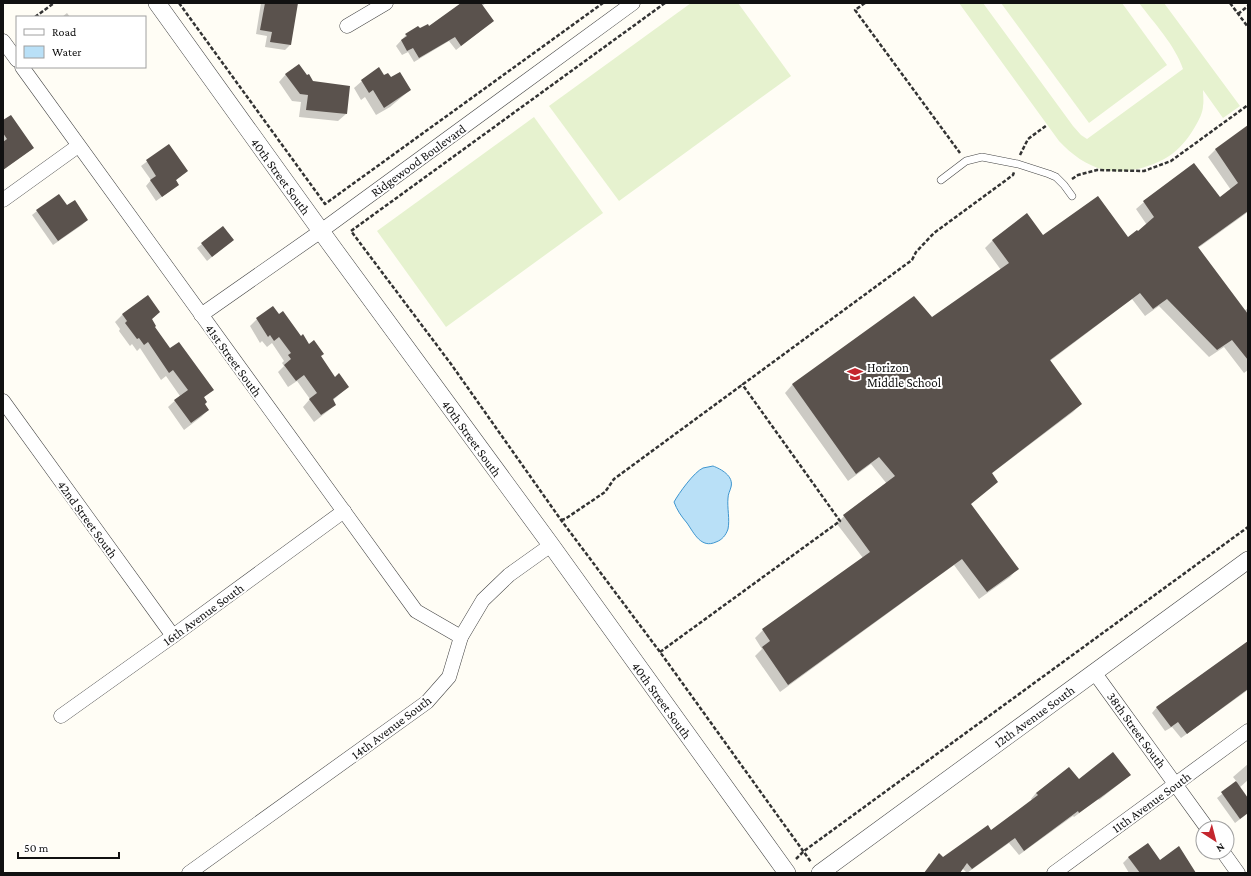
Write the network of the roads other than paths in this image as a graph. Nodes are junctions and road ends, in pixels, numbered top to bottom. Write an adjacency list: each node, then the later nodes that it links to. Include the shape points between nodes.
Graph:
1 (157, 3): 12 (street, 40th Street South)
2 (386, 3): 4 (street)
3 (634, 3): 12 (street, Ridgewood Boulevard)
4 (347, 26)
5 (3, 41): 6 (street)
6 (16, 59)
7 (23, 68): 8 (street, 41st Street South)
8 (78, 146): 11 (street); 13 (street, 41st Street South)
9 (941, 180): 10 (lane, via 966,161 982,157 1018,164 1056,177)
10 (1072, 196)
11 (3, 200)
12 (321, 231): 13 (street, Ridgewood Boulevard); 16 (street, 40th Street South)
13 (201, 315): 15 (street, 41st Street South)
14 (3, 401): 18 (street, 42nd Street South)
15 (344, 511): 18 (street, 16th Avenue South); 19 (street, 41st Street South, via 416,611)
16 (551, 545): 19 (street, 14th Avenue South, via 509,575 483,600); 27 (street, 40th Street South)
17 (1248, 560): 20 (street, 12th Avenue South)
18 (173, 636): 21 (street, 16th Avenue South)
19 (461, 637): 28 (street, 14th Avenue South, via 448,677 427,702)
20 (1094, 672): 23 (street, 38th Street South); 26 (street, 12th Avenue South)
21 (61, 716)
22 (1248, 731): 23 (street, 11th Avenue South)
23 (1176, 784): 24 (street, 38th Street South); 29 (street, 11th Avenue South)
24 (1201, 820)
25 (1229, 860): 30 (street)
26 (817, 870)
27 (786, 872)
28 (189, 873)
29 (1054, 873)
30 (1238, 873)

